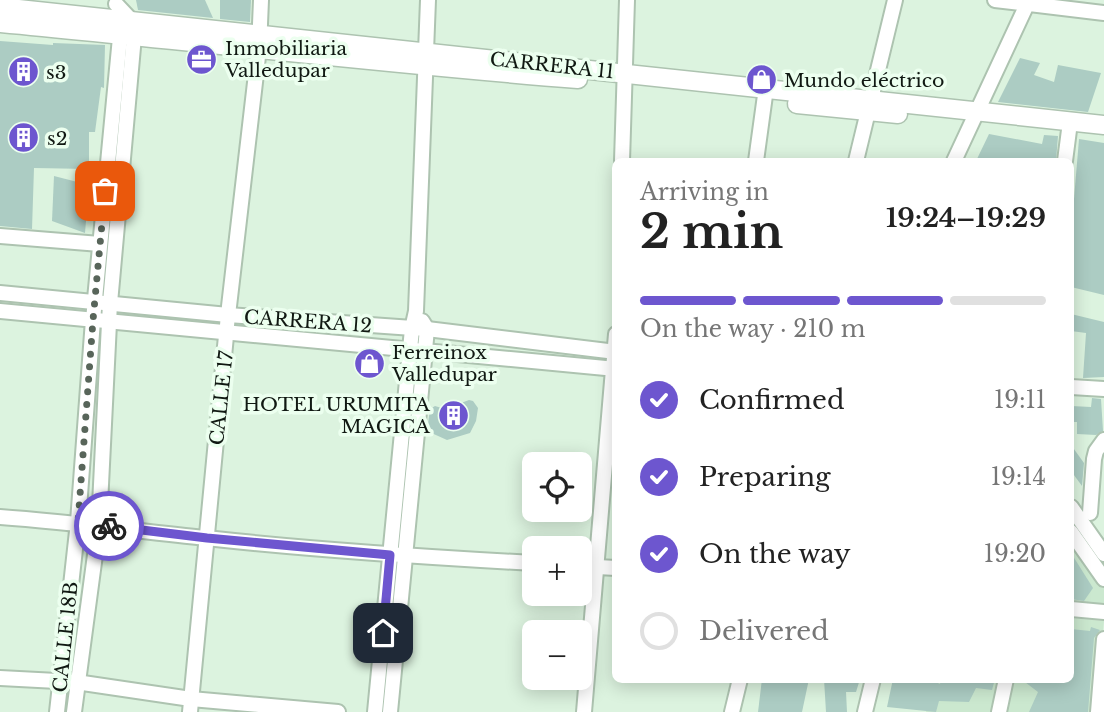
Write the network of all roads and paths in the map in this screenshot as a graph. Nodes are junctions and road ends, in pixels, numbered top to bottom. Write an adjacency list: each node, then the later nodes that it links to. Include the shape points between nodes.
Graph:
1 (261, 0): 11 (street, CALLE 17)
2 (428, 0): 12 (street)
3 (627, 0): 13 (street)
4 (895, 0): 15 (street)
5 (995, 0): 6 (street)
6 (1028, 2): 8 (street); 16 (street)
7 (0, 7): 9 (main road, CARRERA 11)
8 (1104, 13)
9 (123, 19): 10 (main road, CARRERA 11); 11 (main road, CARRERA 11); 26 (street, CALLE 18B); 29 (street, CALLE 18B)
10 (0, 23)
11 (259, 41): 12 (main road, CARRERA 11); 31 (street, CALLE 17)
12 (426, 60): 13 (main road, CARRERA 11); 34 (street)
13 (625, 78): 14 (main road, CARRERA 11); 20 (street)
14 (765, 94): 15 (main road, CARRERA 11); 21 (street)
15 (869, 106): 16 (main road, CARRERA 11); 22 (street)
16 (975, 115): 17 (main road, CARRERA 11); 18 (main road, CARRERA 11); 23 (street)
17 (1104, 125)
18 (1069, 130): 19 (main road, CARRERA 11); 24 (street)
19 (1104, 134)
20 (622, 158)
21 (756, 158)
22 (857, 158)
23 (955, 158)
24 (1065, 158)
25 (0, 236): 26 (street)
26 (100, 244): 28 (street, CALLE 18B)
27 (0, 293): 28 (street, CARRERA 12)
28 (94, 302): 29 (street, CARRERA 12); 32 (street, CALLE 18B)
29 (110, 303): 31 (street, CARRERA 12); 33 (street, CALLE 18B)
30 (0, 311): 32 (street, CARRERA 12)
31 (228, 315): 34 (street, CARRERA 12); 35 (street, CALLE 17)
32 (93, 320): 33 (street, CARRERA 12); 46 (street, CALLE 18B)
33 (110, 321): 35 (street, CARRERA 12); 47 (street, CALLE 18B)
34 (419, 329): 36 (street); 37 (street, CARRERA 12)
35 (228, 332): 36 (street, CARRERA 12); 49 (street, CALLE 17)
36 (417, 351): 38 (street, CARRERA 12); 51 (street)
37 (612, 352)
38 (612, 369)
39 (1074, 387): 40 (street)
40 (1104, 389)
41 (612, 402): 54 (street)
42 (1104, 440): 44 (street, via 1094,459)
43 (1104, 503): 44 (street)
44 (1080, 513): 50 (street)
45 (0, 516): 46 (street)
46 (78, 522): 47 (street); 61 (street, CALLE 18B)
47 (99, 525): 49 (street); 62 (street, CALLE 18B)
48 (1074, 536): 56 (street)
49 (207, 538): 51 (street); 66 (street, CALLE 17)
50 (1104, 554)
51 (397, 555): 52 (street); 70 (street); 71 (street)
52 (522, 562)
53 (592, 566): 54 (street)
54 (597, 566): 55 (street); 72 (street)
55 (612, 568)
56 (1104, 579)
57 (1074, 609): 58 (street)
58 (1104, 612)
59 (1104, 639): 76 (street)
60 (0, 678): 61 (street)
61 (60, 681): 62 (street); 67 (street, CALLE 18B)
62 (76, 682): 66 (street); 68 (street, CALLE 18B)
63 (739, 683): 73 (street)
64 (872, 683): 74 (street)
65 (1005, 683): 75 (street)
66 (190, 705): 69 (street)
67 (57, 712)
68 (74, 712)
69 (338, 712)
70 (375, 712)
71 (390, 712)
72 (584, 712)
73 (732, 712)
74 (865, 712)
75 (999, 712)
76 (1098, 712)

